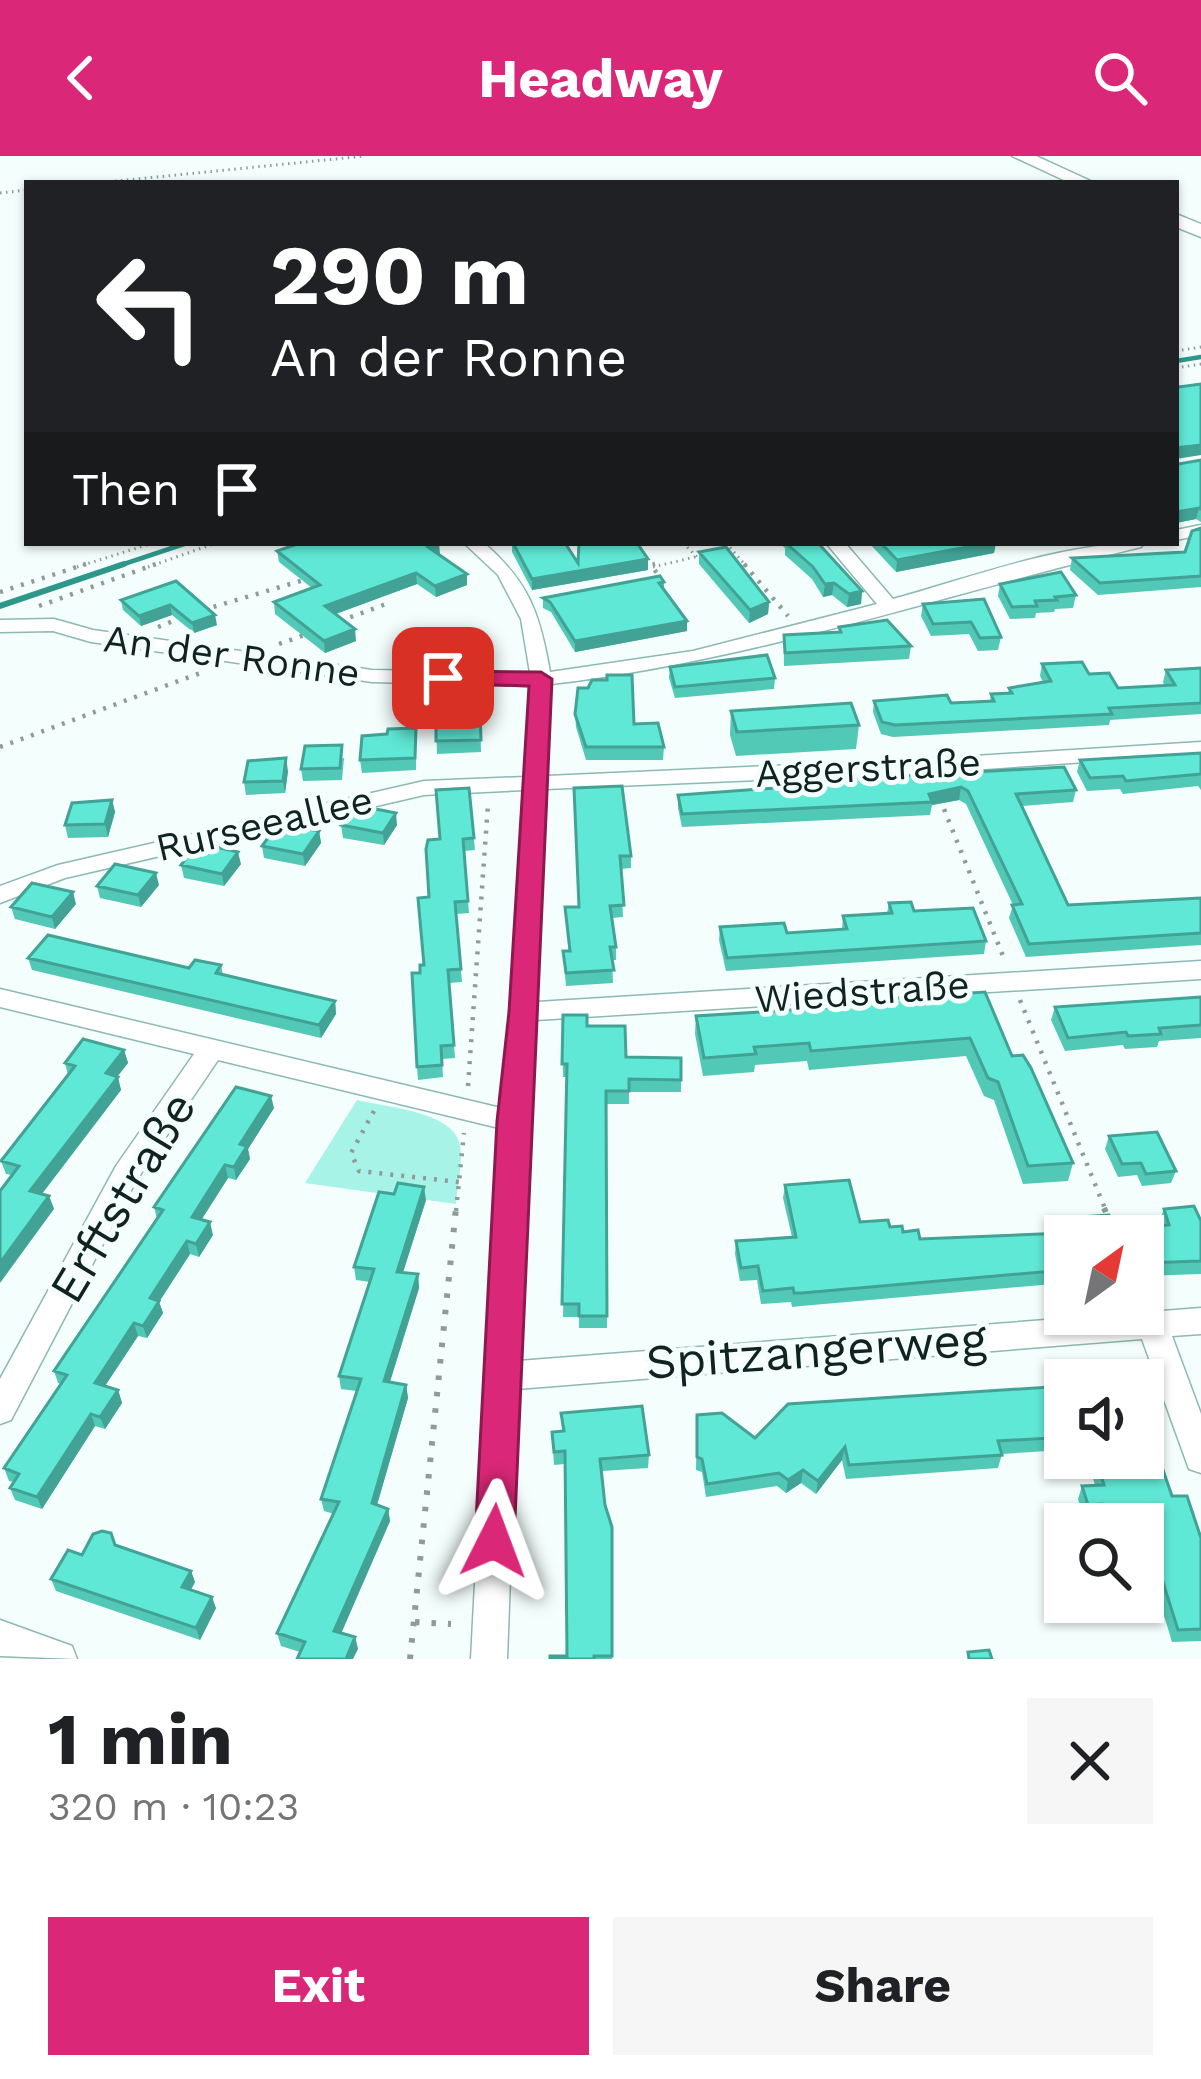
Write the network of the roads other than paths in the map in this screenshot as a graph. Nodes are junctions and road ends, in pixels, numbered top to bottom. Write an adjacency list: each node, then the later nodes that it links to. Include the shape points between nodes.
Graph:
1 (1021, 156): 2 (street)
2 (1079, 180)
3 (476, 546): 8 (street, via 506,572 531,619)
4 (838, 546): 6 (street)
5 (1124, 546): 6 (street, An der Ronne)
6 (890, 607): 8 (street, An der Ronne, via 729,650)
7 (0, 626): 8 (street, An der Ronne, via 54,625 400,677)
8 (541, 679): 10 (street)
9 (1201, 748): 10 (street, Aggerstraße)
10 (535, 783): 11 (street, Rurseeallee, via 388,793 58,872); 14 (street)
11 (0, 896)
12 (1201, 970): 14 (street, Wiedstraße)
13 (0, 998): 15 (street)
14 (524, 1012): 16 (street)
15 (212, 1049): 16 (street); 22 (street, Erftstraße, via 126,1174)
16 (512, 1121): 21 (street)
17 (1201, 1321): 18 (street, Spitzangerweg)
18 (1164, 1323)
19 (1044, 1333): 21 (street, Spitzangerweg)
20 (1156, 1335): 23 (street)
21 (502, 1376): 26 (street)
22 (0, 1410)
23 (1201, 1458)
24 (0, 1638): 25 (street)
25 (59, 1659)
26 (489, 1659)

